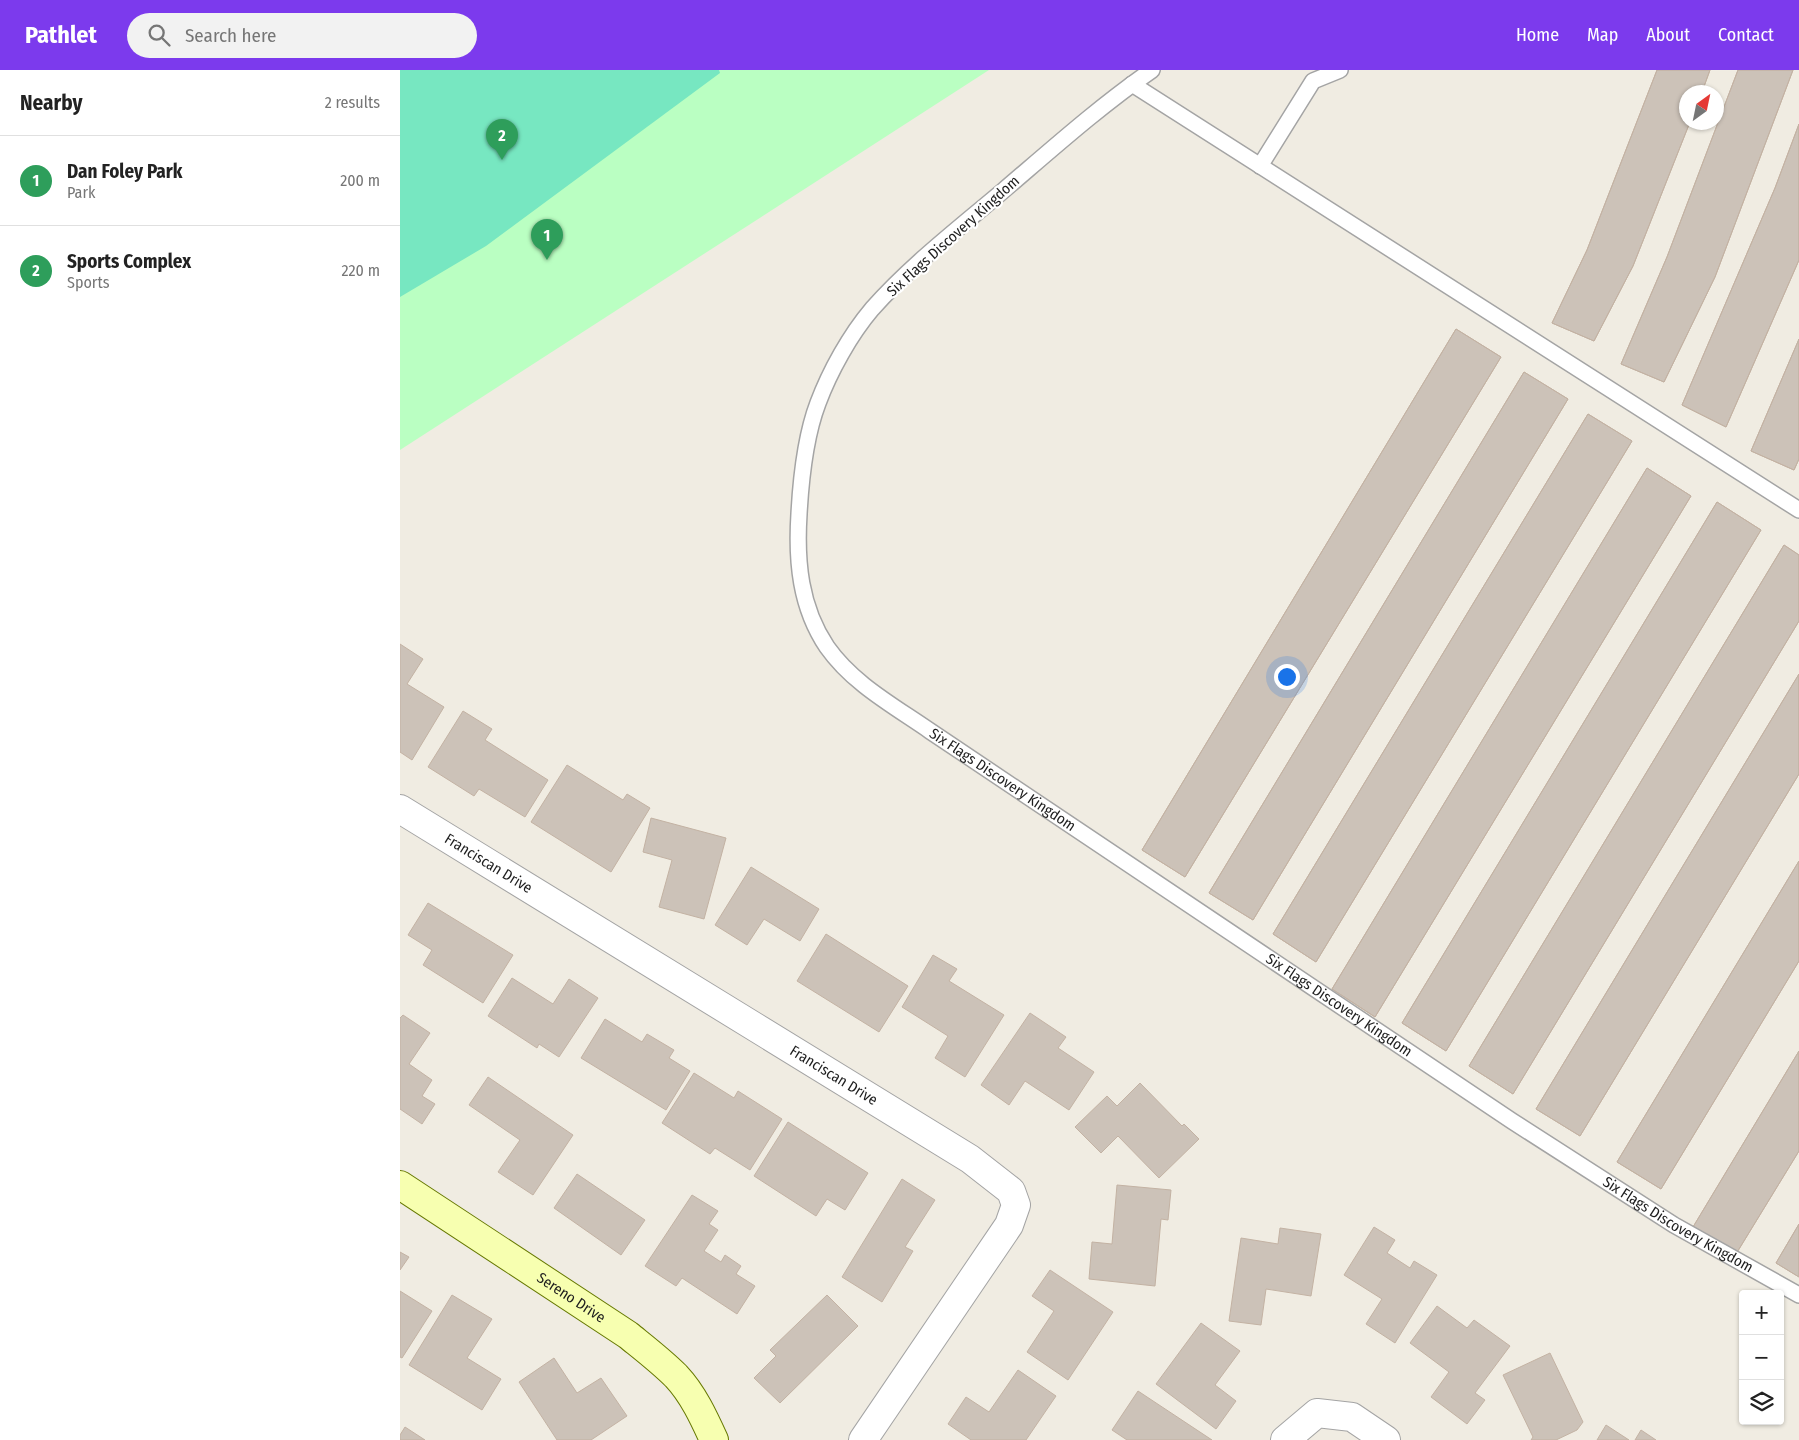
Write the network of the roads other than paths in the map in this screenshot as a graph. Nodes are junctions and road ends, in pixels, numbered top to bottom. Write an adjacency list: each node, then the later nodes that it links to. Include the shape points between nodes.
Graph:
1 (1152, 70): 3 (lane, Six Flags Discovery Kingdom)
2 (1340, 70): 4 (lane, via 1312,81)
3 (1132, 77): 4 (lane); 8 (lane, Six Flags Discovery Kingdom, via 925,257 871,311 850,340 818,403 805,459 798,524 799,566 803,594 812,620 827,647 847,671 923,726 1512,1121 1674,1225)
4 (1260, 166): 5 (lane)
5 (1799, 510)
6 (400, 809): 10 (street, Franciscan Drive, via 970,1159 1011,1191 1016,1206 1009,1226)
7 (400, 1185): 9 (street, Sereno Drive, via 628,1335 654,1356 677,1377 696,1403)
8 (1799, 1295)
9 (714, 1440)
10 (863, 1440)
11 (1285, 1440): 12 (street, via 1317,1413 1352,1417)
12 (1386, 1440)

